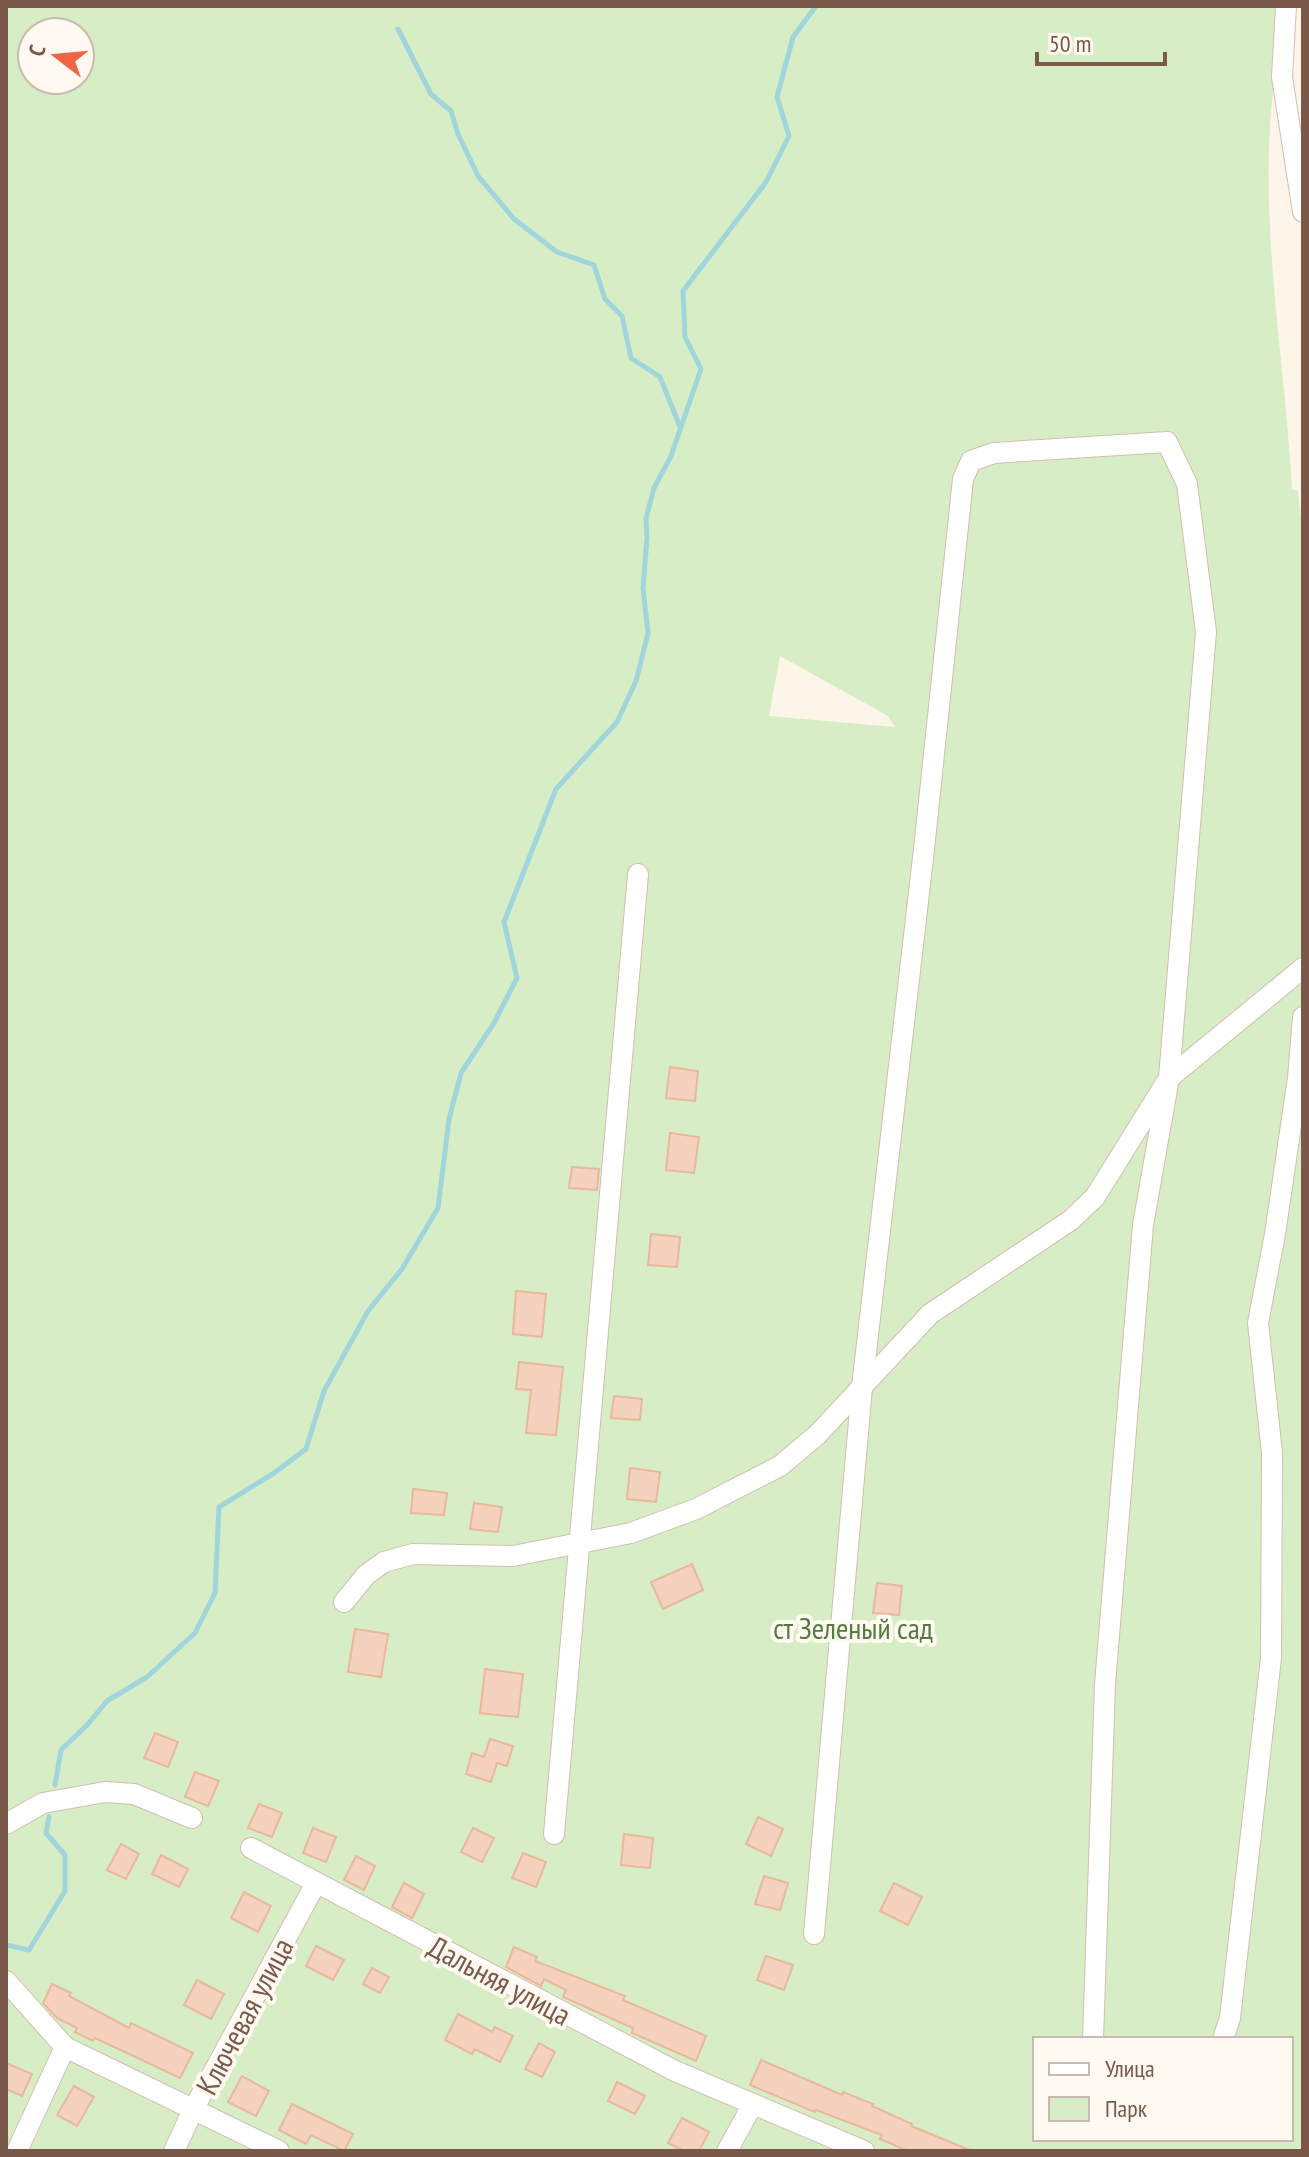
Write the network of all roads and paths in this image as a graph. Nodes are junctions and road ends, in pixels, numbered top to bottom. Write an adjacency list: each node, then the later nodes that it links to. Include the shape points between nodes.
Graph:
1 (1286, 6): 2 (street, via 1282,77)
2 (1303, 212)
3 (638, 874): 8 (street)
4 (1303, 968): 6 (street)
5 (1303, 1017): 18 (street, via 1258,1323 1272,1453 1271,1658)
6 (1169, 1078): 7 (street, via 1095,1197 1071,1220 930,1314); 7 (street, via 1206,632 1187,484 1167,442 994,453 971,461 963,479); 17 (street, via 1143,1225 1105,1684)
7 (862, 1387): 8 (street, via 780,1466 696,1509 631,1533); 15 (street)
8 (580, 1541): 9 (street, via 513,1556 413,1554 384,1562); 12 (street)
9 (344, 1602)
10 (192, 1818): 11 (street, via 134,1794 105,1792 43,1803)
11 (6, 1824)
12 (554, 1834)
13 (251, 1848): 14 (street, Дальняя улица)
14 (316, 1883): 20 (street, Дальняя улица, via 675,2071); 21 (street, Ключевая улица)
15 (814, 1934)
16 (6, 1981): 19 (street)
17 (1095, 2037)
18 (1224, 2037)
19 (65, 2047): 21 (street); 22 (street)
20 (753, 2104): 25 (street); 26 (street, Дальняя улица)
21 (193, 2110): 23 (street, Ключевая улица); 24 (street)
22 (17, 2151)
23 (174, 2151)
24 (279, 2151)
25 (727, 2151)
26 (864, 2151)

